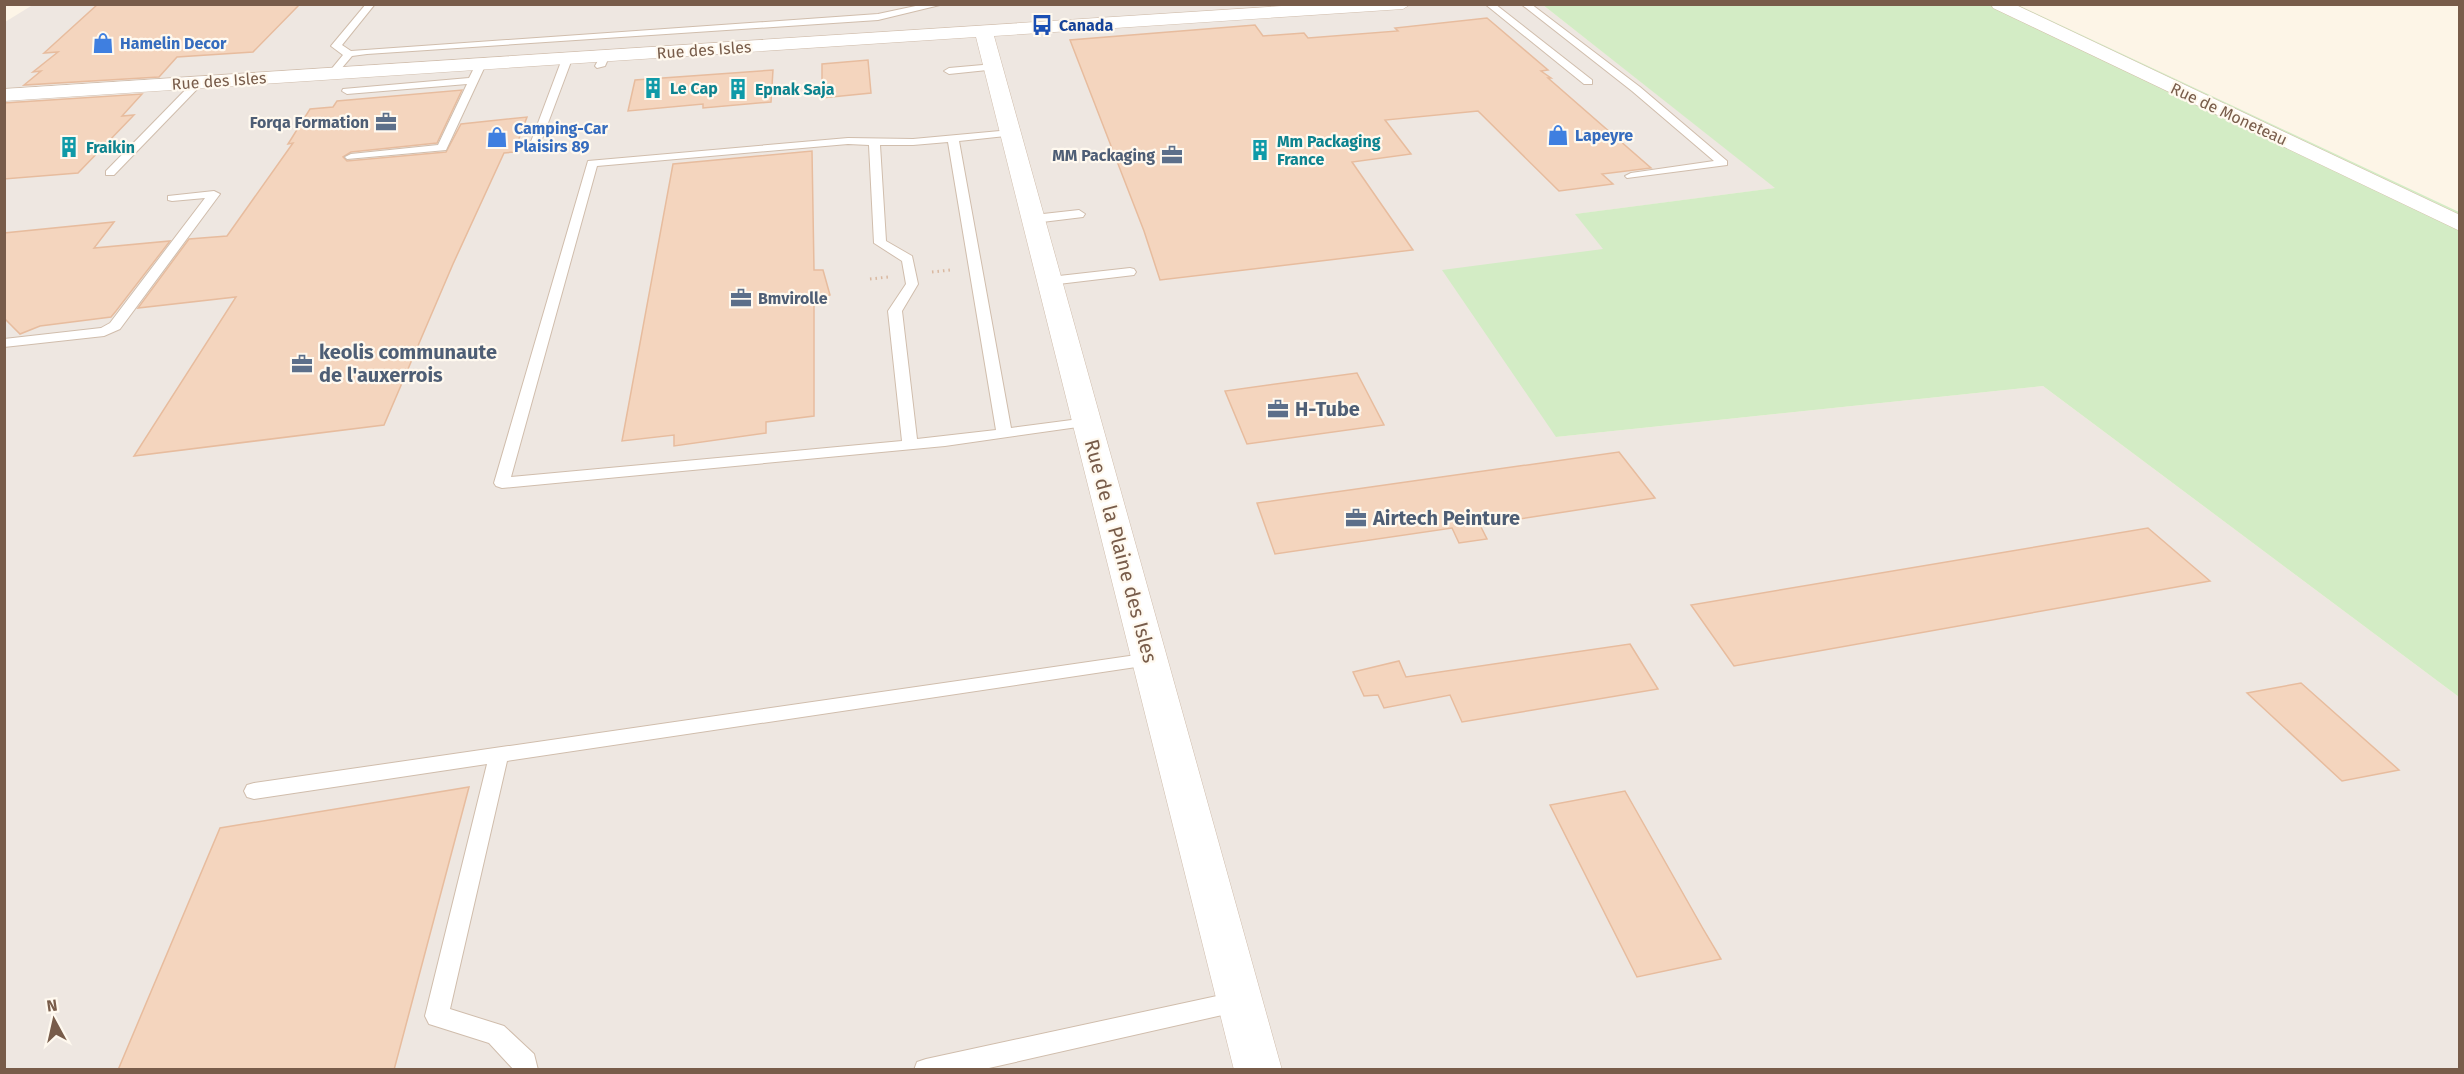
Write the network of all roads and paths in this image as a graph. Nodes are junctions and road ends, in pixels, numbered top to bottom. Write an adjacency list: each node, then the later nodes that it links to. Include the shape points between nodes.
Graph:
1 (371, 4): 9 (lane, via 336,46)
2 (940, 4): 9 (lane, via 878,17)
3 (1403, 4): 7 (street, Rue des Isles)
4 (1489, 4): 15 (lane)
5 (1525, 4): 25 (lane, via 1636,89 1723,163)
6 (1999, 4): 29 (street, Rue de Moneteau)
7 (1396, 5): 8 (street, Rue des Isles)
8 (984, 32): 10 (street, Rue des Isles, via 602,61); 11 (street, Rue de la Plaine des Isles)
9 (349, 54): 14 (lane)
10 (567, 59): 13 (street, Rue des Isles); 22 (lane)
11 (993, 67): 12 (lane); 19 (street, Rue de la Plaine des Isles)
12 (949, 71)
13 (477, 73): 14 (street, Rue des Isles); 17 (lane); 23 (lane, via 442,148)
14 (332, 74): 16 (street, Rue des Isles)
15 (1588, 81)
16 (198, 82): 18 (street, Rue des Isles); 24 (lane)
17 (347, 91)
18 (4, 96)
19 (1011, 133): 20 (lane); 28 (street, Rue de la Plaine des Isles)
20 (953, 138): 21 (lane); 34 (lane)
21 (874, 141): 35 (lane, via 880,243 908,259 912,284 895,311); 35 (lane, via 592,163 502,483)
22 (534, 147)
23 (351, 156)
24 (110, 173)
25 (1631, 176)
26 (172, 198): 32 (lane, via 214,194 115,326 104,332)
27 (1079, 214): 28 (lane)
28 (1034, 219): 31 (street, Rue de la Plaine des Isles)
29 (2460, 224)
30 (1130, 272): 31 (lane)
31 (1050, 281): 33 (street, Rue de la Plaine des Isles)
32 (4, 343)
33 (1087, 422): 34 (lane); 36 (street, Rue de la Plaine des Isles)
34 (1005, 433): 35 (lane)
35 (910, 444)
36 (1150, 659): 37 (lane); 39 (street, Rue de la Plaine des Isles)
37 (499, 754): 38 (lane); 40 (lane, via 436,1016 496,1035 525,1062)
38 (254, 791)
39 (1240, 1001): 41 (lane); 42 (street, Rue de la Plaine des Isles)
40 (526, 1070)
41 (926, 1070)
42 (1258, 1070)

